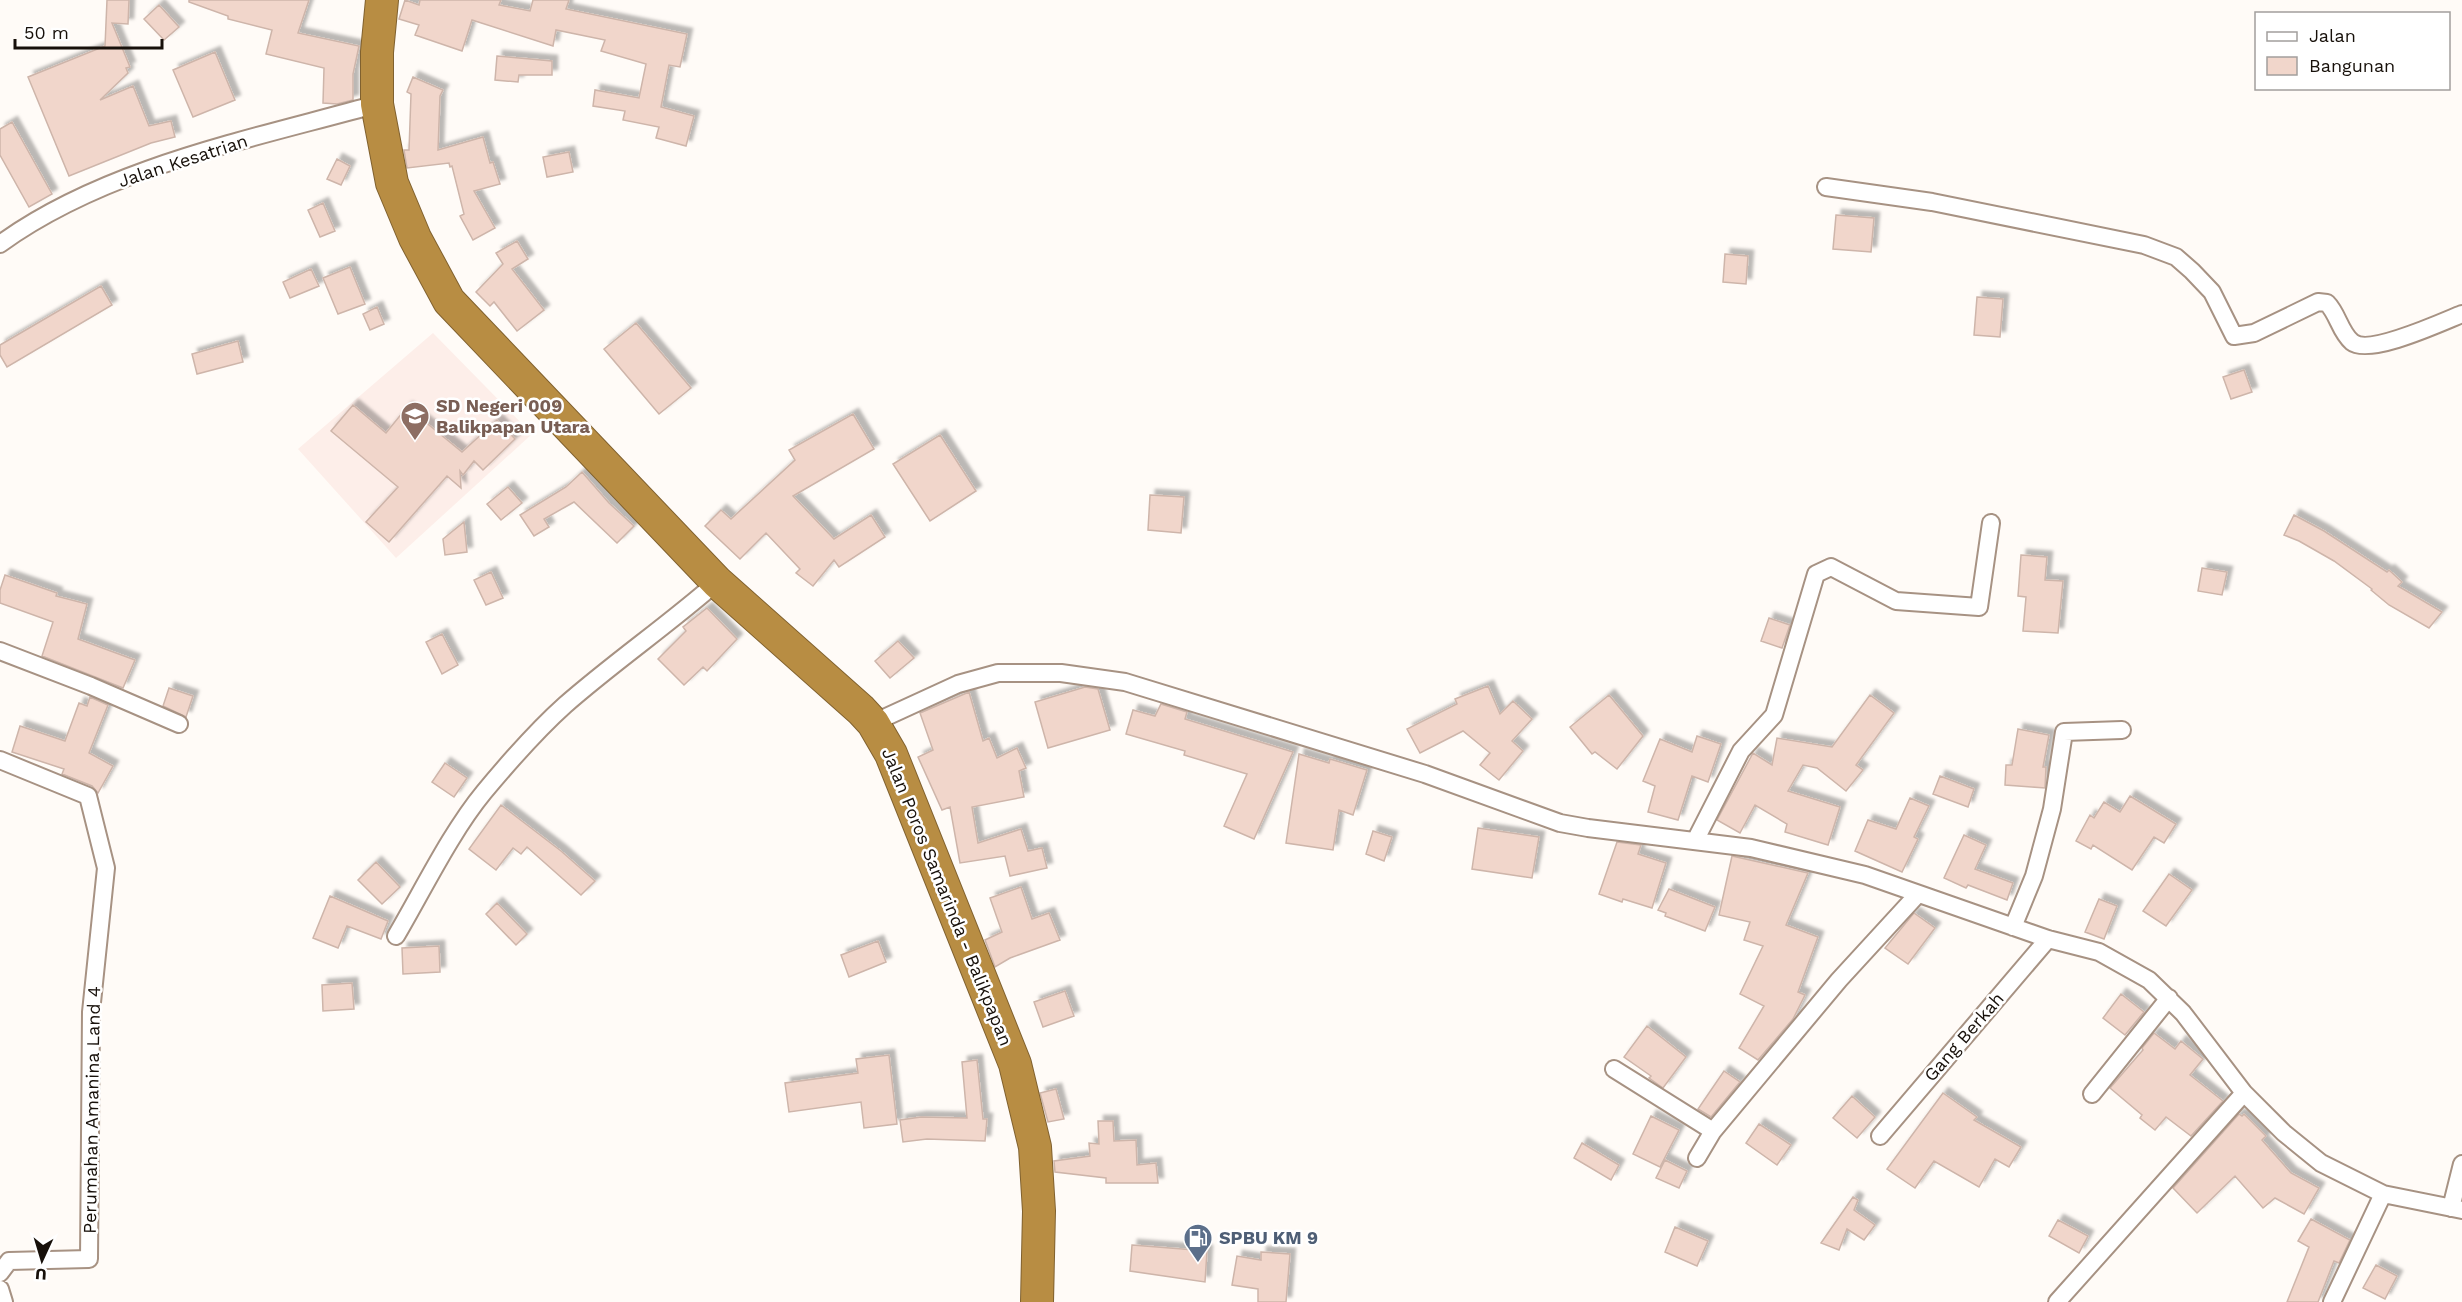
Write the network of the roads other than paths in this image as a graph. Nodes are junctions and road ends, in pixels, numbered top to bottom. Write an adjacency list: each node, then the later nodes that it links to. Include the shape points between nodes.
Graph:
1 (382, 0): 2 (highway, Jalan Poros Samarinda - Balikpapan)
2 (377, 104): 4 (street, Jalan Kesatrian, via 139,173 65,206); 7 (highway, Jalan Poros Samarinda - Balikpapan, via 392,183 415,238 449,301)
3 (1826, 188): 5 (street, via 1932,202 2144,245 2175,257 2193,271 2212,292 2234,336 2254,333 2318,302 2333,308 2346,335 2353,343 2364,346)
4 (0, 244)
5 (2462, 315)
6 (1991, 524): 13 (street, via 1979,607 1896,601 1831,567 1816,574 1774,715 1741,751)
7 (717, 582): 9 (highway, Jalan Poros Samarinda - Balikpapan); 16 (street, via 564,706 502,770 456,835)
8 (0, 651): 10 (street)
9 (873, 723): 13 (street, via 958,684 998,673 1060,673 1125,682 1415,771 1560,823); 31 (highway, Jalan Poros Samarinda - Balikpapan, via 891,754 1015,1064 1035,1147 1039,1211)
10 (180, 724)
11 (2122, 730): 15 (street, via 2064,732 2052,809 2034,876)
12 (0, 760): 28 (street, Perumahan Amanina Land 4, via 88,796 106,868 91,1012 89,1259 9,1261)
13 (1695, 841): 14 (street, via 1751,848 1865,875)
14 (1917, 895): 15 (street); 22 (street, via 1839,980)
15 (2013, 927): 17 (street)
16 (396, 936)
17 (2048, 939): 18 (street, via 2099,952 2149,980); 23 (street, Gang Berkah)
18 (2169, 998): 20 (street); 21 (street)
19 (1614, 1069): 22 (street)
20 (2244, 1093): 26 (street, via 2321,1163); 32 (street)
21 (2092, 1094)
22 (1713, 1131): 24 (street)
23 (1880, 1136)
24 (1697, 1158)
25 (2462, 1164): 27 (street)
26 (2383, 1194): 27 (street); 33 (street)
27 (2456, 1209)
28 (0, 1273)
29 (0, 1289): 30 (street)
30 (4, 1302)
31 (1037, 1302)
32 (2057, 1302)
33 (2332, 1302)

